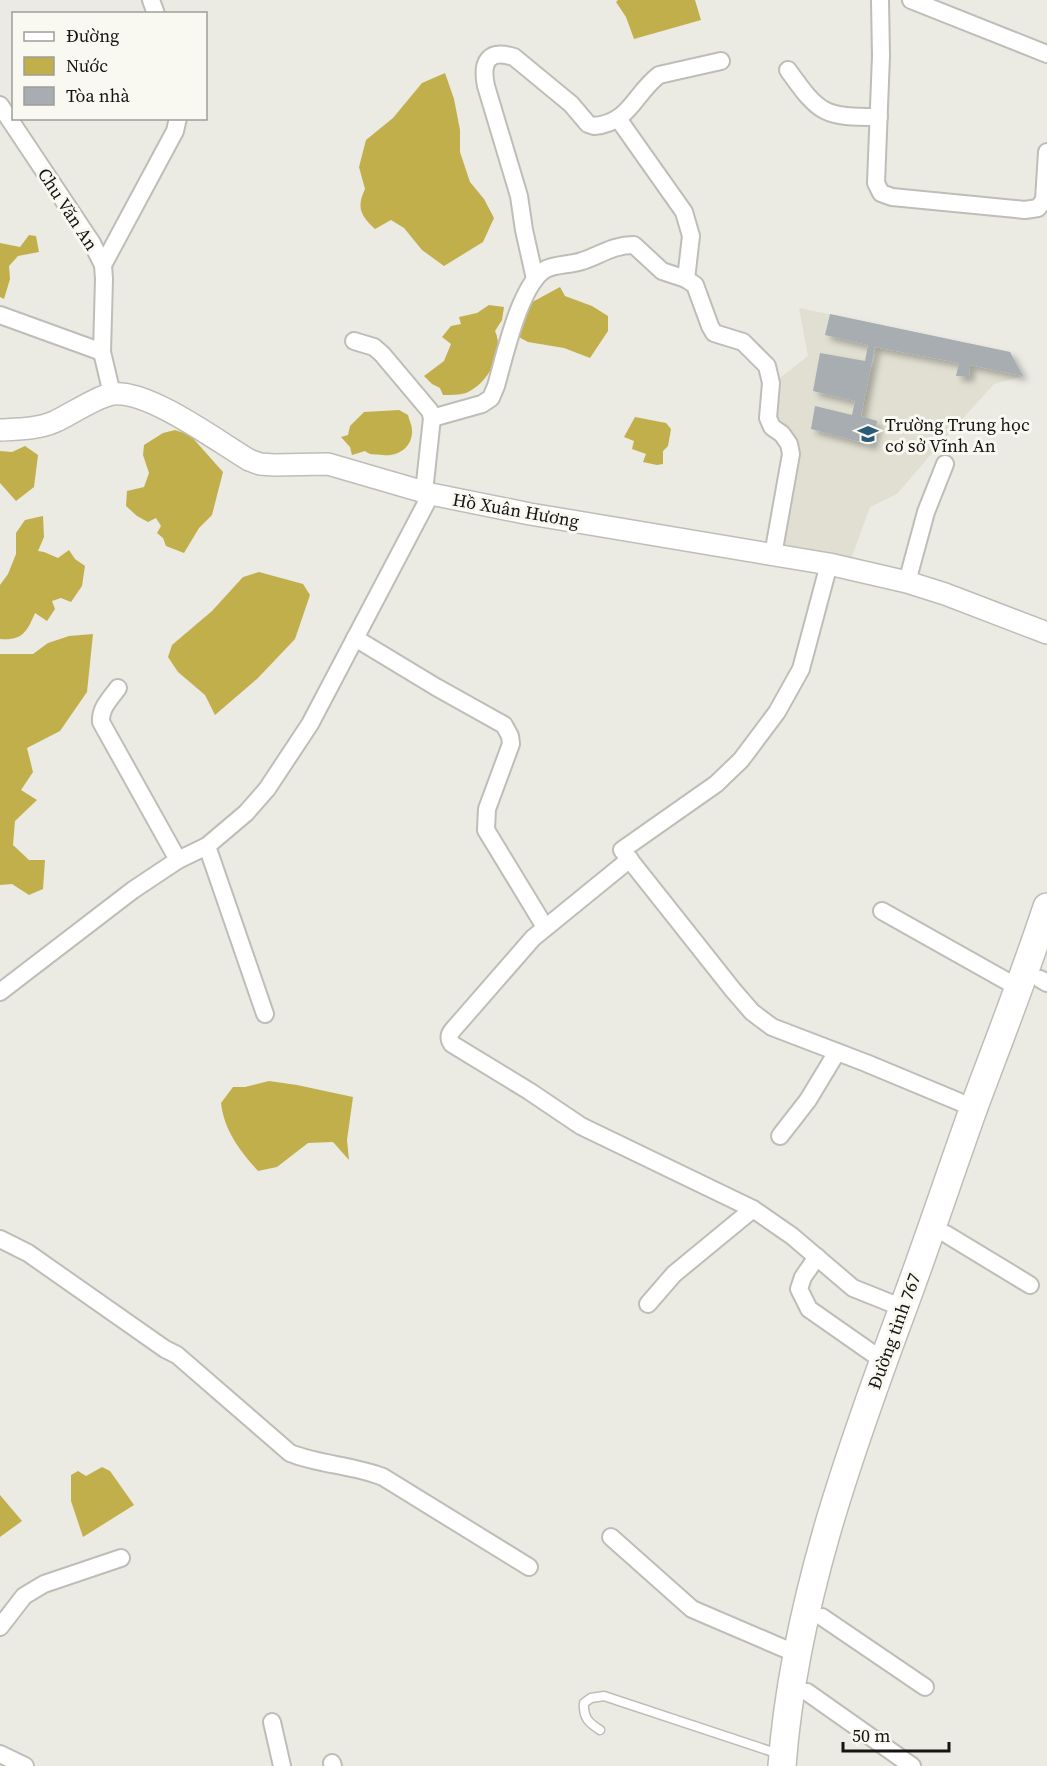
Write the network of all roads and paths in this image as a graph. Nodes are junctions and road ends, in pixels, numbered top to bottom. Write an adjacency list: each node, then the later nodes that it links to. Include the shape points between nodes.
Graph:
1 (880, 0): 7 (street)
2 (911, 0): 3 (street)
3 (1047, 54)
4 (721, 61): 9 (street, via 659,75)
5 (788, 70): 7 (street, via 820,109 842,117)
6 (0, 105): 11 (street, Chu Văn An)
7 (879, 117): 10 (street, via 876,183 881,193 892,197 1038,208 1044,200)
8 (178, 120): 11 (street)
9 (619, 120): 12 (street, via 588,124 571,104 514,57 503,53 486,62 486,86 519,196); 13 (street, via 684,212 691,236)
10 (1047, 152)
11 (103, 265): 16 (street, Chu Văn An)
12 (535, 279): 13 (street, via 546,269 579,262 610,248 634,245 662,271); 18 (street, via 521,304 491,398)
13 (686, 279): 22 (street, via 695,285 714,333 743,342 770,374 768,418 789,444 791,454)
14 (0, 315): 16 (street)
15 (354, 341): 18 (street, via 382,354)
16 (102, 352): 17 (street, Chu Văn An)
17 (112, 394): 19 (street, via 53,423); 21 (street, Hồ Xuân Hương, via 161,406 260,464 328,464)
18 (432, 418): 21 (street)
19 (0, 430)
20 (945, 464): 24 (street, via 926,512)
21 (427, 493): 22 (street, Hồ Xuân Hương); 26 (street)
22 (773, 555): 23 (street, Hồ Xuân Hương)
23 (829, 564): 24 (street, Hồ Xuân Hương); 29 (street, via 801,669 787,697 741,760 716,784 622,850)
24 (907, 582): 25 (street, Hồ Xuân Hương)
25 (1047, 633)
26 (355, 638): 28 (street, via 310,724 267,789); 33 (street, via 504,725 511,744 487,808 486,830)
27 (118, 688): 30 (street, via 100,715 101,722)
28 (207, 846): 30 (street); 36 (street)
29 (630, 859): 33 (street); 37 (street, via 752,1012 772,1028)
30 (178, 860): 35 (street)
31 (1047, 907): 34 (main road, Đường tỉnh 767)
32 (882, 911): 34 (street)
33 (545, 927): 40 (street, via 449,1034 452,1044 581,1126)
34 (1039, 965): 38 (main road, Đường tỉnh 767); 41 (main road, Đường tỉnh 767)
35 (0, 992)
36 (265, 1014)
37 (837, 1052): 38 (street); 39 (street)
38 (974, 1108): 46 (main road, Đường tỉnh 767)
39 (780, 1136)
40 (753, 1209): 43 (street); 45 (street, via 674,1274)
41 (946, 1234): 44 (street); 51 (main road, Đường tỉnh 767, via 856,1481)
42 (0, 1239): 50 (street, via 28,1253 177,1355 290,1453 383,1477)
43 (817, 1257): 46 (street, via 853,1288); 47 (street, via 799,1289 809,1309)
44 (1030, 1285)
45 (648, 1304)
46 (903, 1308): 47 (main road, Đường tỉnh 767)
47 (882, 1360): 53 (main road, Đường tỉnh 767, via 835,1499)
48 (610, 1537): 53 (street, via 693,1609)
49 (121, 1558): 52 (street, via 44,1584 24,1596)
50 (529, 1567)
51 (822, 1617): 54 (street); 55 (main road, Đường tỉnh 767)
52 (0, 1627)
53 (797, 1654): 59 (main road, Đường tỉnh 767, via 789,1700)
54 (925, 1687)
55 (807, 1692): 59 (main road, Đường tỉnh 767); 62 (street)
56 (272, 1722): 61 (street)
57 (600, 1730): 59 (lane, via 587,1722 583,1710 584,1703 591,1698 604,1696)
58 (0, 1754): 60 (street)
59 (788, 1762)
60 (17, 1765)
61 (282, 1766)
62 (912, 1766)

